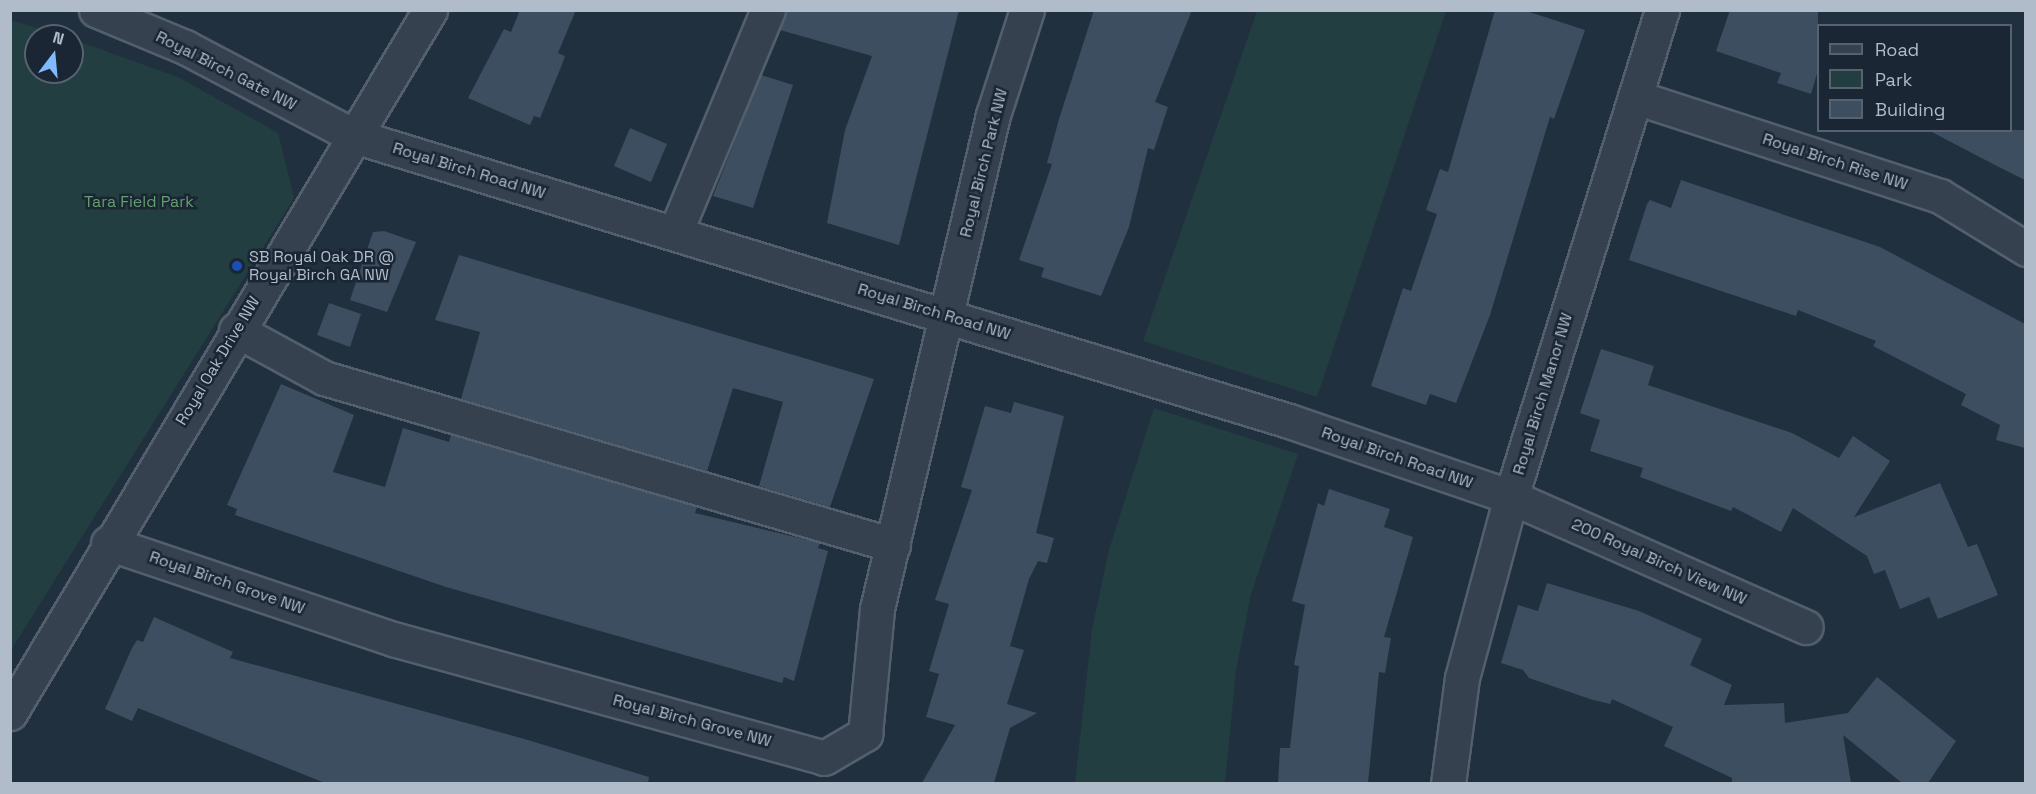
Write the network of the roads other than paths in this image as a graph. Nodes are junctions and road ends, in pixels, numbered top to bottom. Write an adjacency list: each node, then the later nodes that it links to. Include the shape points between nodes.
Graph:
1 (96, 10): 7 (street, Royal Birch Gate NW, via 185,47)
2 (430, 10): 7 (street, Royal Oak Drive NW)
3 (768, 10): 8 (street)
4 (1027, 10): 10 (street, Royal Birch Park NW, via 993,115)
5 (1662, 10): 6 (street, Royal Birch Manor NW)
6 (1635, 97): 9 (street, Royal Birch Rise NW, via 1940,196); 12 (street, Royal Birch Manor NW)
7 (354, 136): 8 (street, Royal Birch Road NW); 11 (street, Royal Oak Drive NW)
8 (675, 233): 10 (street, Royal Birch Road NW)
9 (2025, 249)
10 (948, 317): 12 (street, Royal Birch Road NW, via 1289,421); 14 (street, Royal Birch Grove NW)
11 (236, 330): 13 (street, Royal Oak Drive NW); 14 (street, via 324,378)
12 (1511, 497): 15 (street, 200 Royal Birch View NW); 17 (street, Royal Birch Manor NW, via 1462,678)
13 (108, 543): 14 (street, Royal Birch Grove NW, via 393,639 824,758 865,734 877,609); 16 (street, Royal Oak Drive NW)
14 (893, 545)
15 (1806, 627)
16 (10, 714)
17 (1448, 783)

